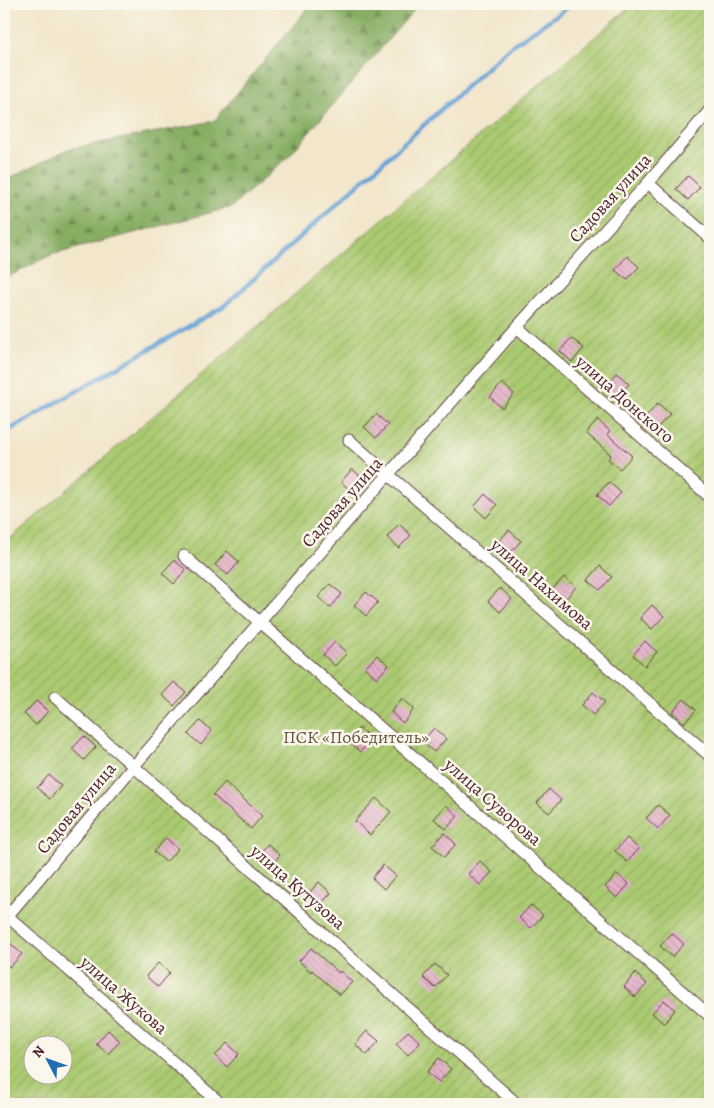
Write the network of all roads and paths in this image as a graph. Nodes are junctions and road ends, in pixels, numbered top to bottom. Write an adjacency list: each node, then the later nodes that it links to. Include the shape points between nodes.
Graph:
1 (710, 110): 2 (street, Садовая улица)
2 (648, 183): 3 (street); 4 (street, Садовая улица)
3 (710, 238)
4 (517, 327): 6 (street, Садовая улица); 7 (street, улица Донского)
5 (349, 440): 6 (street, улица Нахимова)
6 (390, 474): 9 (street, Садовая улица); 11 (street, улица Нахимова)
7 (710, 497)
8 (184, 556): 9 (street, улица Суворова)
9 (261, 623): 12 (street, Садовая улица); 14 (street, улица Суворова)
10 (55, 697): 12 (street, улица Кутузова)
11 (710, 756)
12 (134, 766): 13 (street, Садовая улица); 16 (street, улица Кутузова)
13 (5, 916): 15 (street, улица Жукова)
14 (710, 1016)
15 (221, 1104)
16 (517, 1104)

